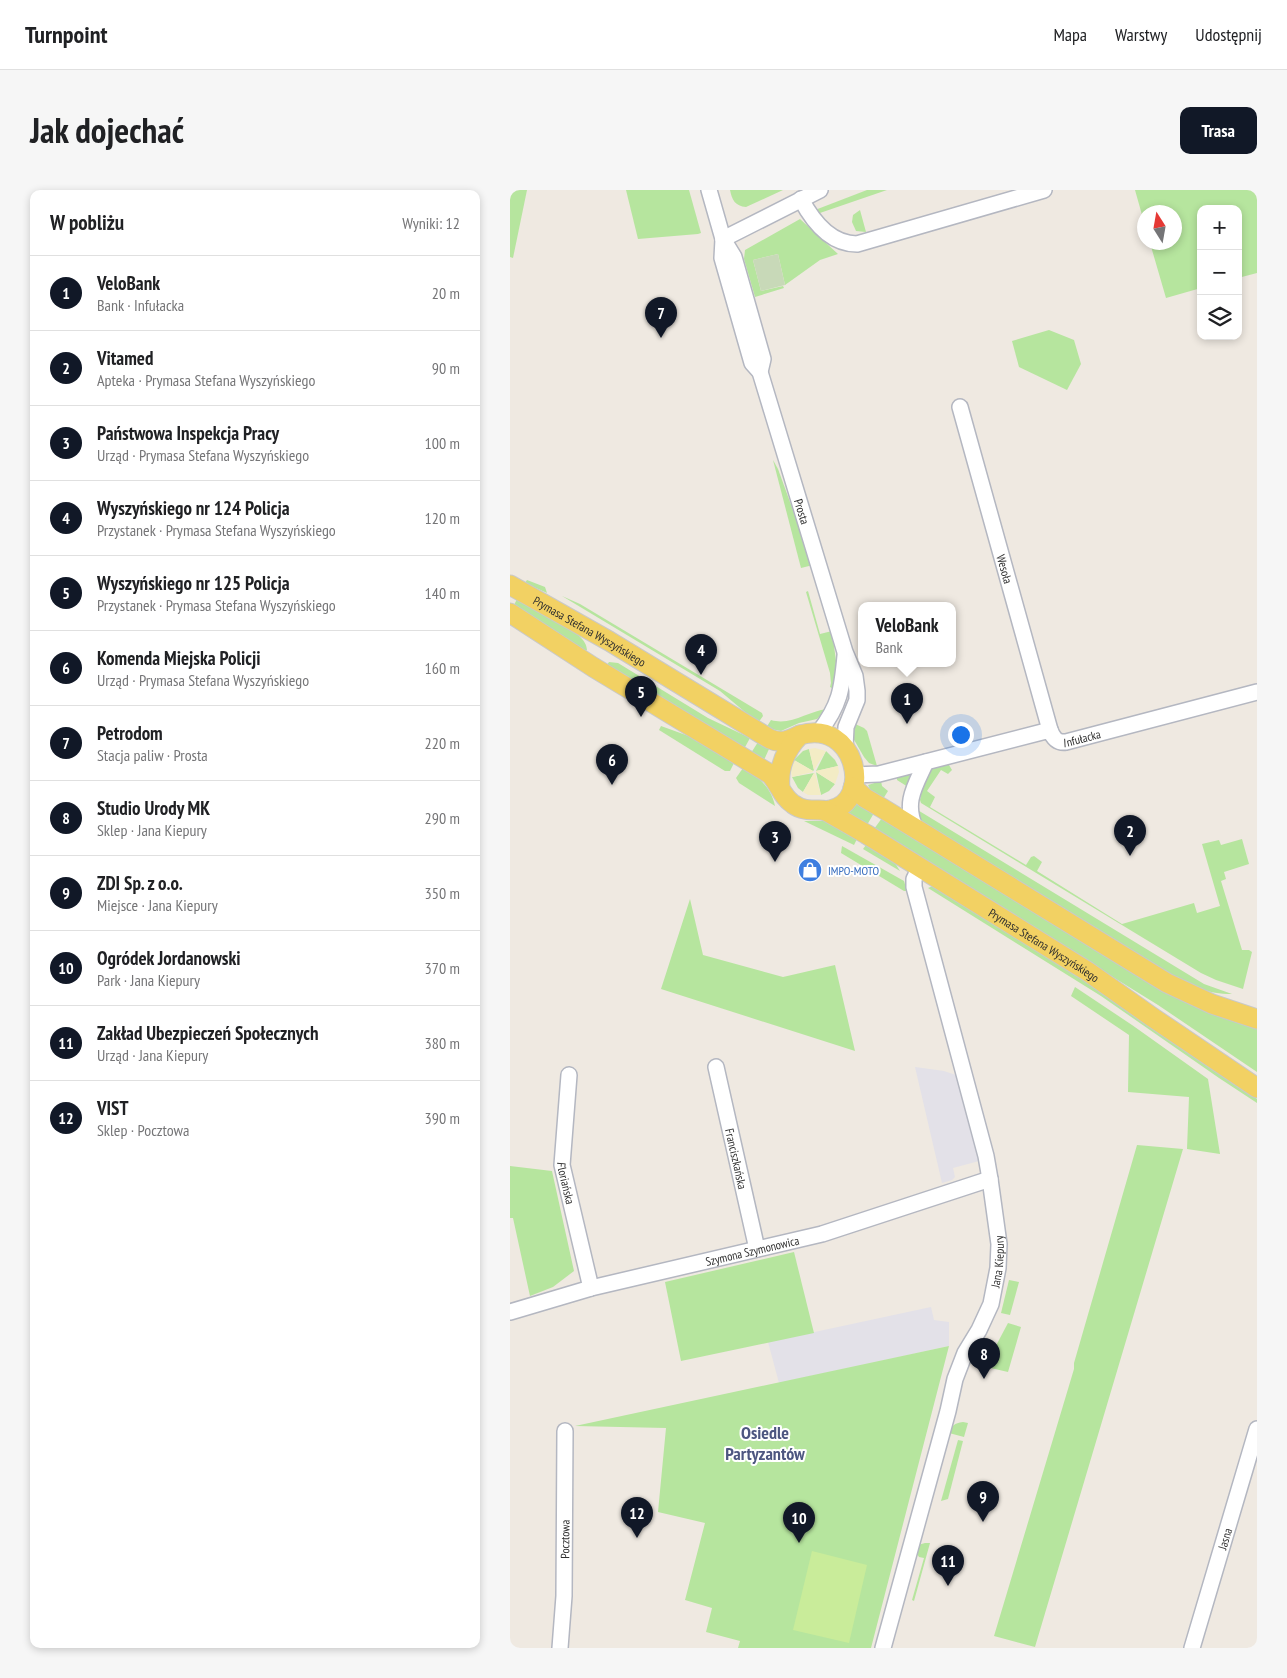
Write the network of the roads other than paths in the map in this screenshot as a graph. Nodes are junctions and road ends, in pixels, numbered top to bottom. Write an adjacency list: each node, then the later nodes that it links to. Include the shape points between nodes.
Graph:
1 (709, 190): 5 (street, Prosta)
2 (820, 190): 4 (street)
3 (1044, 190): 4 (street, via 857,244 840,240 821,227)
4 (801, 199): 5 (street)
5 (723, 239): 9 (street, Prosta, via 722,258 752,363 760,372)
6 (960, 407): 11 (street, Wesoła)
7 (510, 584): 12 (main road, Prymasa Stefana Wyszyńskiego, via 770,739 779,742)
8 (513, 616): 16 (main road, Prymasa Stefana Wyszyńskiego, via 770,774)
9 (845, 652): 12 (street, Prosta, via 840,697 831,717); 13 (street, Prosta, via 857,691 846,727)
10 (1257, 692): 11 (street, Infułacka, via 1066,742 1057,741)
11 (1050, 730): 14 (street, Infułacka)
12 (810, 734): 13 (main road, via 832,736); 16 (main road, via 785,755 780,771)
13 (846, 748): 15 (main road, via 852,761)
14 (926, 762): 15 (street, Infułacka); 18 (street, via 911,798 910,815)
15 (854, 781): 17 (main road, via 844,804); 18 (main road, via 865,798)
16 (780, 788): 17 (main road, via 786,798 798,807)
17 (826, 811): 19 (main road, Prymasa Stefana Wyszyńskiego)
18 (916, 829): 20 (main road, via 1168,983 1212,1004)
19 (920, 867): 23 (main road, Prymasa Stefana Wyszyńskiego, via 1088,971); 24 (street, Jana Kiepury, via 914,888)
20 (1257, 1019)
21 (716, 1067): 25 (street, Franciszkańska)
22 (569, 1075): 26 (street, Floriańska, via 562,1165)
23 (1257, 1088)
24 (990, 1179): 25 (street, Szymona Szymonowica, via 822,1234); 31 (street, Jana Kiepury, via 999,1244 995,1287 991,1304 965,1353 955,1380)
25 (757, 1249): 26 (street, Szymona Szymonowica)
26 (591, 1288): 27 (street, Szymona Szymonowica)
27 (510, 1312)
28 (1257, 1429): 32 (street, Jasna)
29 (565, 1431): 30 (street, Pocztowa, via 564,1603)
30 (560, 1648)
31 (883, 1648)
32 (1192, 1648)

